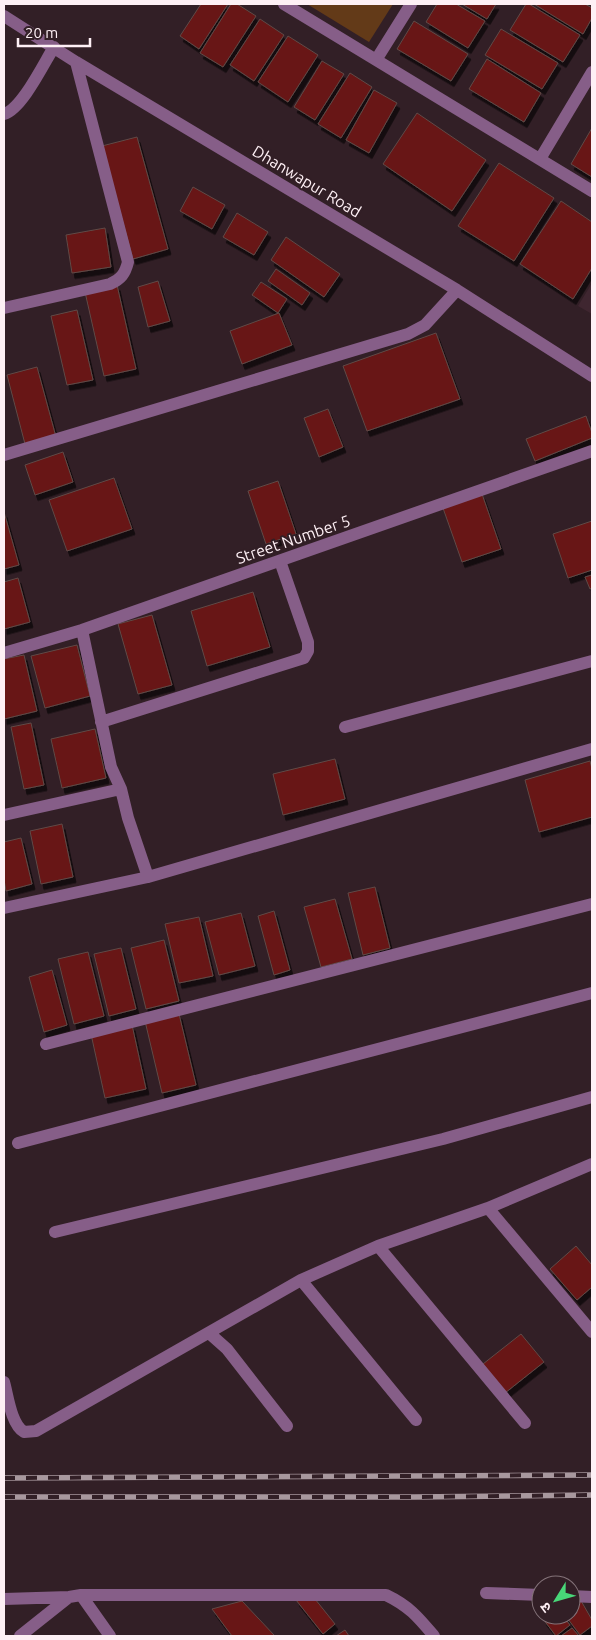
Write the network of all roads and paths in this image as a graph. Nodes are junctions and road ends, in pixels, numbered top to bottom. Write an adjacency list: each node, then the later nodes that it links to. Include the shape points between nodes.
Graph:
1 (284, 4): 5 (street)
2 (411, 4): 5 (street)
3 (4, 16): 4 (street, Dhanwapur Road)
4 (54, 47): 6 (street, Dhanwapur Road); 8 (street, via 24,98)
5 (376, 60): 9 (street)
6 (76, 62): 11 (street, Dhanwapur Road); 12 (street, via 128,262 120,279 110,284)
7 (592, 72): 9 (street)
8 (4, 114)
9 (540, 159): 10 (street)
10 (592, 191)
11 (457, 290): 13 (street, Dhanwapur Road); 15 (street, via 425,325 408,334)
12 (4, 308)
13 (592, 376)
14 (592, 452): 16 (street, Street Number 5)
15 (4, 455)
16 (280, 561): 17 (street, Street Number 5); 20 (street, via 308,642 304,658)
17 (82, 630): 18 (street, Street Number 5); 20 (street)
18 (4, 652)
19 (592, 661): 21 (street)
20 (101, 722): 23 (street, via 111,767)
21 (345, 727)
22 (592, 749): 25 (street)
23 (121, 789): 24 (street); 25 (street)
24 (4, 815)
25 (148, 877): 27 (street)
26 (592, 904): 29 (street)
27 (4, 908)
28 (592, 992): 31 (street)
29 (46, 1044)
30 (592, 1097): 34 (street, via 443,1139)
31 (18, 1143)
32 (591, 1166): 33 (street)
33 (488, 1208): 35 (street); 37 (street)
34 (55, 1232)
35 (378, 1246): 36 (street); 41 (street)
36 (301, 1280): 38 (street); 40 (street)
37 (592, 1332)
38 (209, 1333): 39 (street, via 29,1433 18,1429); 42 (street, via 227,1349)
39 (4, 1382)
40 (416, 1420)
41 (525, 1423)
42 (287, 1426)
43 (486, 1593): 44 (street)
44 (531, 1594)
45 (75, 1596): 46 (street); 47 (street); 48 (street); 49 (street, via 386,1595 403,1603)
46 (4, 1599)
47 (20, 1636)
48 (110, 1636)
49 (434, 1636)

